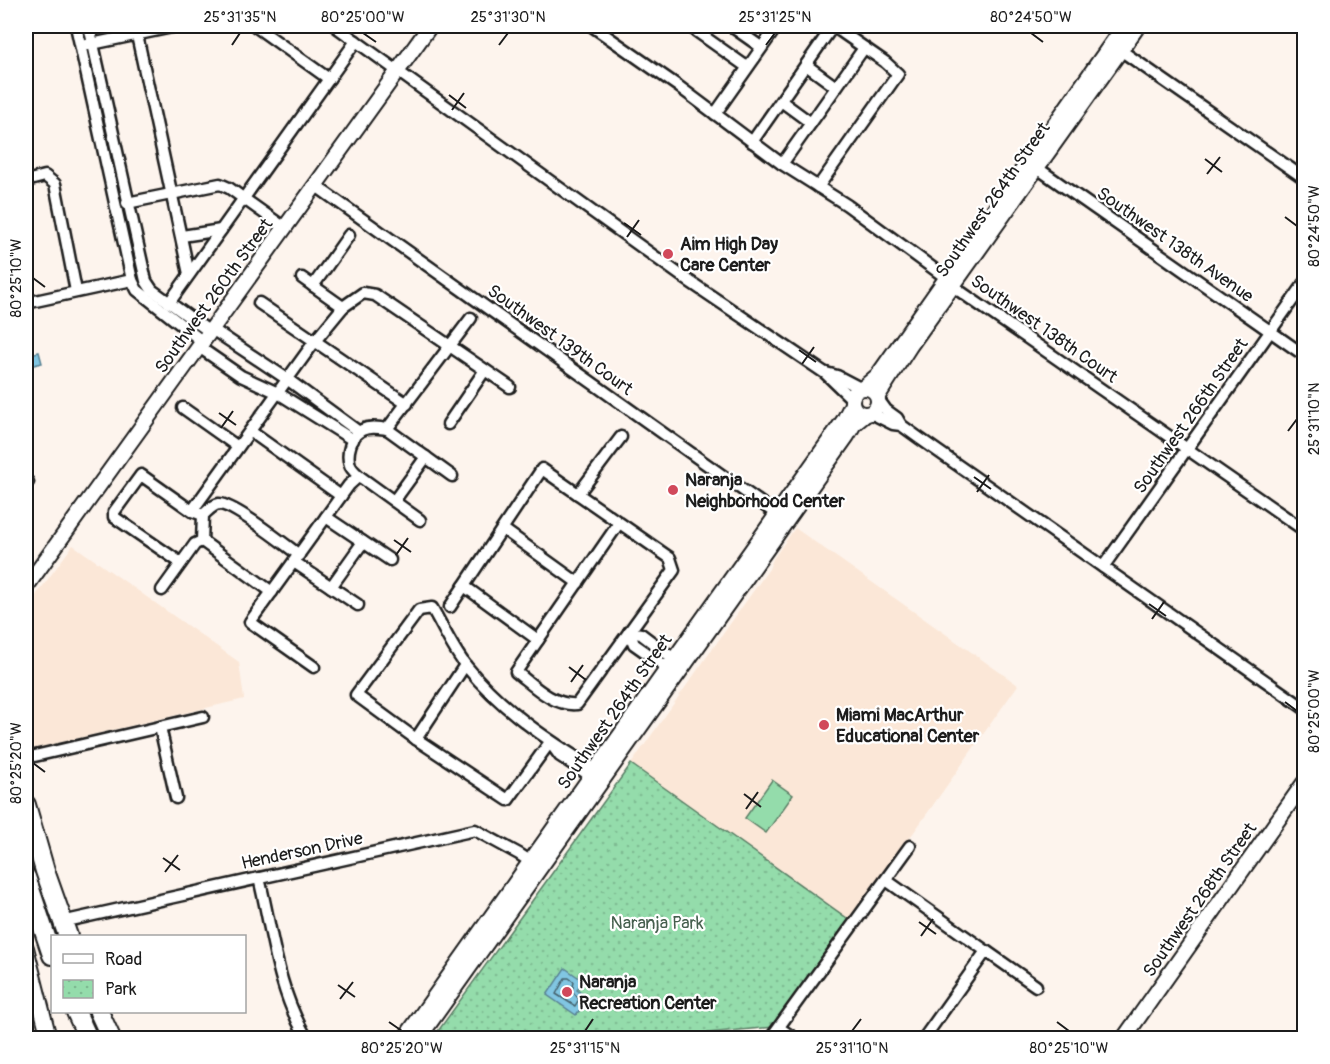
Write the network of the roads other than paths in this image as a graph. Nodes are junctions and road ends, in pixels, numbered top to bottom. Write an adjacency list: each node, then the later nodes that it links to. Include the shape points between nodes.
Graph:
1 (76, 26): 17 (street)
2 (89, 26): 16 (street)
3 (177, 26): 14 (street)
4 (255, 26): 24 (street)
5 (335, 26): 15 (street)
6 (430, 26): 23 (street, Southwest 260th Street)
7 (592, 26): 27 (street, Southwest 138th Court)
8 (690, 26): 22 (street)
9 (731, 26): 18 (street)
10 (777, 26): 18 (street)
11 (833, 26): 20 (street); 21 (street)
12 (1124, 26): 19 (street, Southwest 264th Street)
13 (1138, 26): 19 (street, Southwest 264th Street)
14 (136, 30): 16 (street); 36 (street)
15 (356, 41): 23 (street); 24 (street)
16 (93, 44): 17 (street); 38 (street)
17 (81, 46): 45 (street)
18 (761, 47): 22 (street)
19 (1116, 47): 31 (street, Southwest 264th Street); 32 (street)
20 (864, 48): 25 (street); 35 (street, via 898,74)
21 (806, 65): 25 (street); 26 (street)
22 (747, 67): 27 (street)
23 (397, 70): 34 (street, Southwest 260th Street); 64 (street, via 683,277 825,373 837,376)
24 (329, 79): 37 (street)
25 (836, 87): 28 (street)
26 (781, 101): 28 (street); 29 (street)
27 (715, 114): 29 (street, Southwest 138th Court)
28 (811, 123): 30 (street)
29 (752, 142): 30 (street, Southwest 138th Court)
30 (782, 164): 35 (street, Southwest 138th Court)
31 (1032, 164): 46 (street, Southwest 264th Street); 55 (street, Southwest 138th Avenue)
32 (1305, 178)
33 (26, 181): 49 (street, via 45,176 55,184)
34 (316, 186): 39 (street, Southwest 260th Street); 88 (street, Southwest 139th Court)
35 (818, 187): 46 (street, Southwest 138th Court)
36 (173, 193): 37 (street, via 220,184); 38 (street); 42 (street)
37 (243, 198): 39 (street); 40 (street)
38 (127, 203): 51 (street, via 146,281)
39 (285, 228): 56 (street, Southwest 260th Street)
40 (221, 230): 42 (street); 43 (street)
41 (349, 235): 48 (street)
42 (182, 236): 43 (street)
43 (189, 274): 51 (street)
44 (302, 278): 48 (street)
45 (132, 280): 49 (street); 56 (street, via 137,290)
46 (949, 282): 64 (street, Southwest 264th Street, via 878,375); 65 (street, Southwest 264th Street); 78 (street, Southwest 138th Court)
47 (1305, 284): 55 (street, Southwest 266th Street)
48 (313, 286): 53 (street)
49 (76, 291): 50 (street)
50 (26, 303)
51 (169, 303): 56 (street)
52 (259, 303): 57 (street)
53 (343, 307): 57 (street); 58 (street, via 363,293 375,295)
54 (471, 318): 58 (street)
55 (1271, 332): 59 (street, Southwest 138th Avenue); 78 (street, Southwest 266th Street)
56 (206, 338): 61 (street); 63 (street, via 240,376); 101 (street, Southwest 260th Street)
57 (315, 341): 61 (street); 66 (street)
58 (451, 345): 60 (street); 66 (street)
59 (1305, 355)
60 (485, 370): 62 (street); 71 (street)
61 (287, 379): 63 (street); 67 (street)
62 (510, 387)
63 (278, 393): 70 (street); 74 (street)
64 (857, 395): 65 (street, via 872,389); 69 (street, via 858,412); 88 (street, Southwest 264th Street)
65 (878, 397): 69 (street, via 876,408); 72 (street)
66 (407, 404): 73 (street)
67 (323, 406): 70 (street); 75 (street)
68 (183, 408): 77 (street)
69 (868, 413): 72 (street); 88 (street, Southwest 264th Street, via 852,426)
70 (316, 416): 75 (street)
71 (448, 424)
72 (901, 425): 98 (street)
73 (387, 429): 75 (street, via 367,429); 79 (street)
74 (250, 431): 77 (street); 83 (street)
75 (356, 436): 80 (street, via 349,450 349,464)
76 (621, 436): 82 (street)
77 (238, 447): 85 (street)
78 (1188, 449): 92 (street, Southwest 138th Court); 98 (street, Southwest 266th Street)
79 (426, 457): 81 (street); 84 (street)
80 (359, 476): 83 (street); 84 (street)
81 (452, 476)
82 (578, 494): 90 (street); 91 (street, via 542,469)
83 (341, 496): 87 (street)
84 (394, 501): 89 (street)
85 (192, 511): 86 (street); 97 (street, via 141,474 114,513 114,517)
86 (203, 515): 93 (street); 95 (street, via 220,504 234,509)
87 (326, 517): 94 (street); 95 (street)
88 (781, 518): 109 (street, Southwest 264th Street); 123 (street, Southwest 264th Street)
89 (420, 520)
90 (619, 523): 99 (street); 107 (street, via 670,558 674,570)
91 (503, 529): 99 (street); 100 (street)
92 (1305, 530)
93 (202, 541): 97 (street); 104 (street)
94 (363, 542): 96 (street); 102 (street)
95 (296, 558): 102 (street); 104 (street)
96 (390, 560)
97 (181, 563): 103 (street)
98 (1103, 567): 112 (street)
99 (578, 583): 108 (street)
100 (464, 586): 106 (street); 108 (street)
101 (26, 587)
102 (331, 587): 105 (street)
103 (162, 590)
104 (272, 592): 111 (street, via 250,622)
105 (358, 605)
106 (450, 607)
107 (629, 632): 108 (street, via 577,704 566,705 556,702 516,672); 109 (street, via 640,634 651,649)
108 (538, 640)
109 (671, 664): 118 (street, Southwest 264th Street)
110 (465, 665): 115 (street); 115 (street, via 432,608 419,609 356,695); 116 (street, via 494,697)
111 (314, 667)
112 (1305, 708)
113 (203, 717): 114 (street)
114 (160, 727): 117 (street); 120 (street)
115 (416, 739): 116 (street, via 508,800)
116 (550, 742): 118 (street, via 575,755)
117 (26, 758)
118 (593, 773): 123 (street, Southwest 264th Street)
119 (1305, 783): 144 (street, Southwest 268th Street)
120 (176, 798)
121 (26, 805): 127 (highway)
122 (910, 846): 126 (street)
123 (535, 865): 125 (street, Henderson Drive, via 475,830); 140 (street, Southwest 264th Street); 141 (street, Southwest 264th Street)
124 (26, 877): 128 (highway)
125 (259, 878): 127 (street, Henderson Drive); 135 (street, via 282,982)
126 (886, 880): 130 (street); 136 (street)
127 (65, 929): 128 (highway)
128 (43, 930): 129 (street); 131 (highway)
129 (27, 951): 137 (street)
130 (986, 951): 132 (street); 143 (street)
131 (51, 952)
132 (1036, 986)
133 (77, 1013): 138 (highway)
134 (100, 1013): 139 (highway)
135 (305, 1035)
136 (775, 1035): 142 (street)
137 (48, 1038)
138 (88, 1038)
139 (111, 1038)
140 (405, 1038)
141 (419, 1038)
142 (794, 1038)
143 (924, 1038)
144 (1125, 1038)

